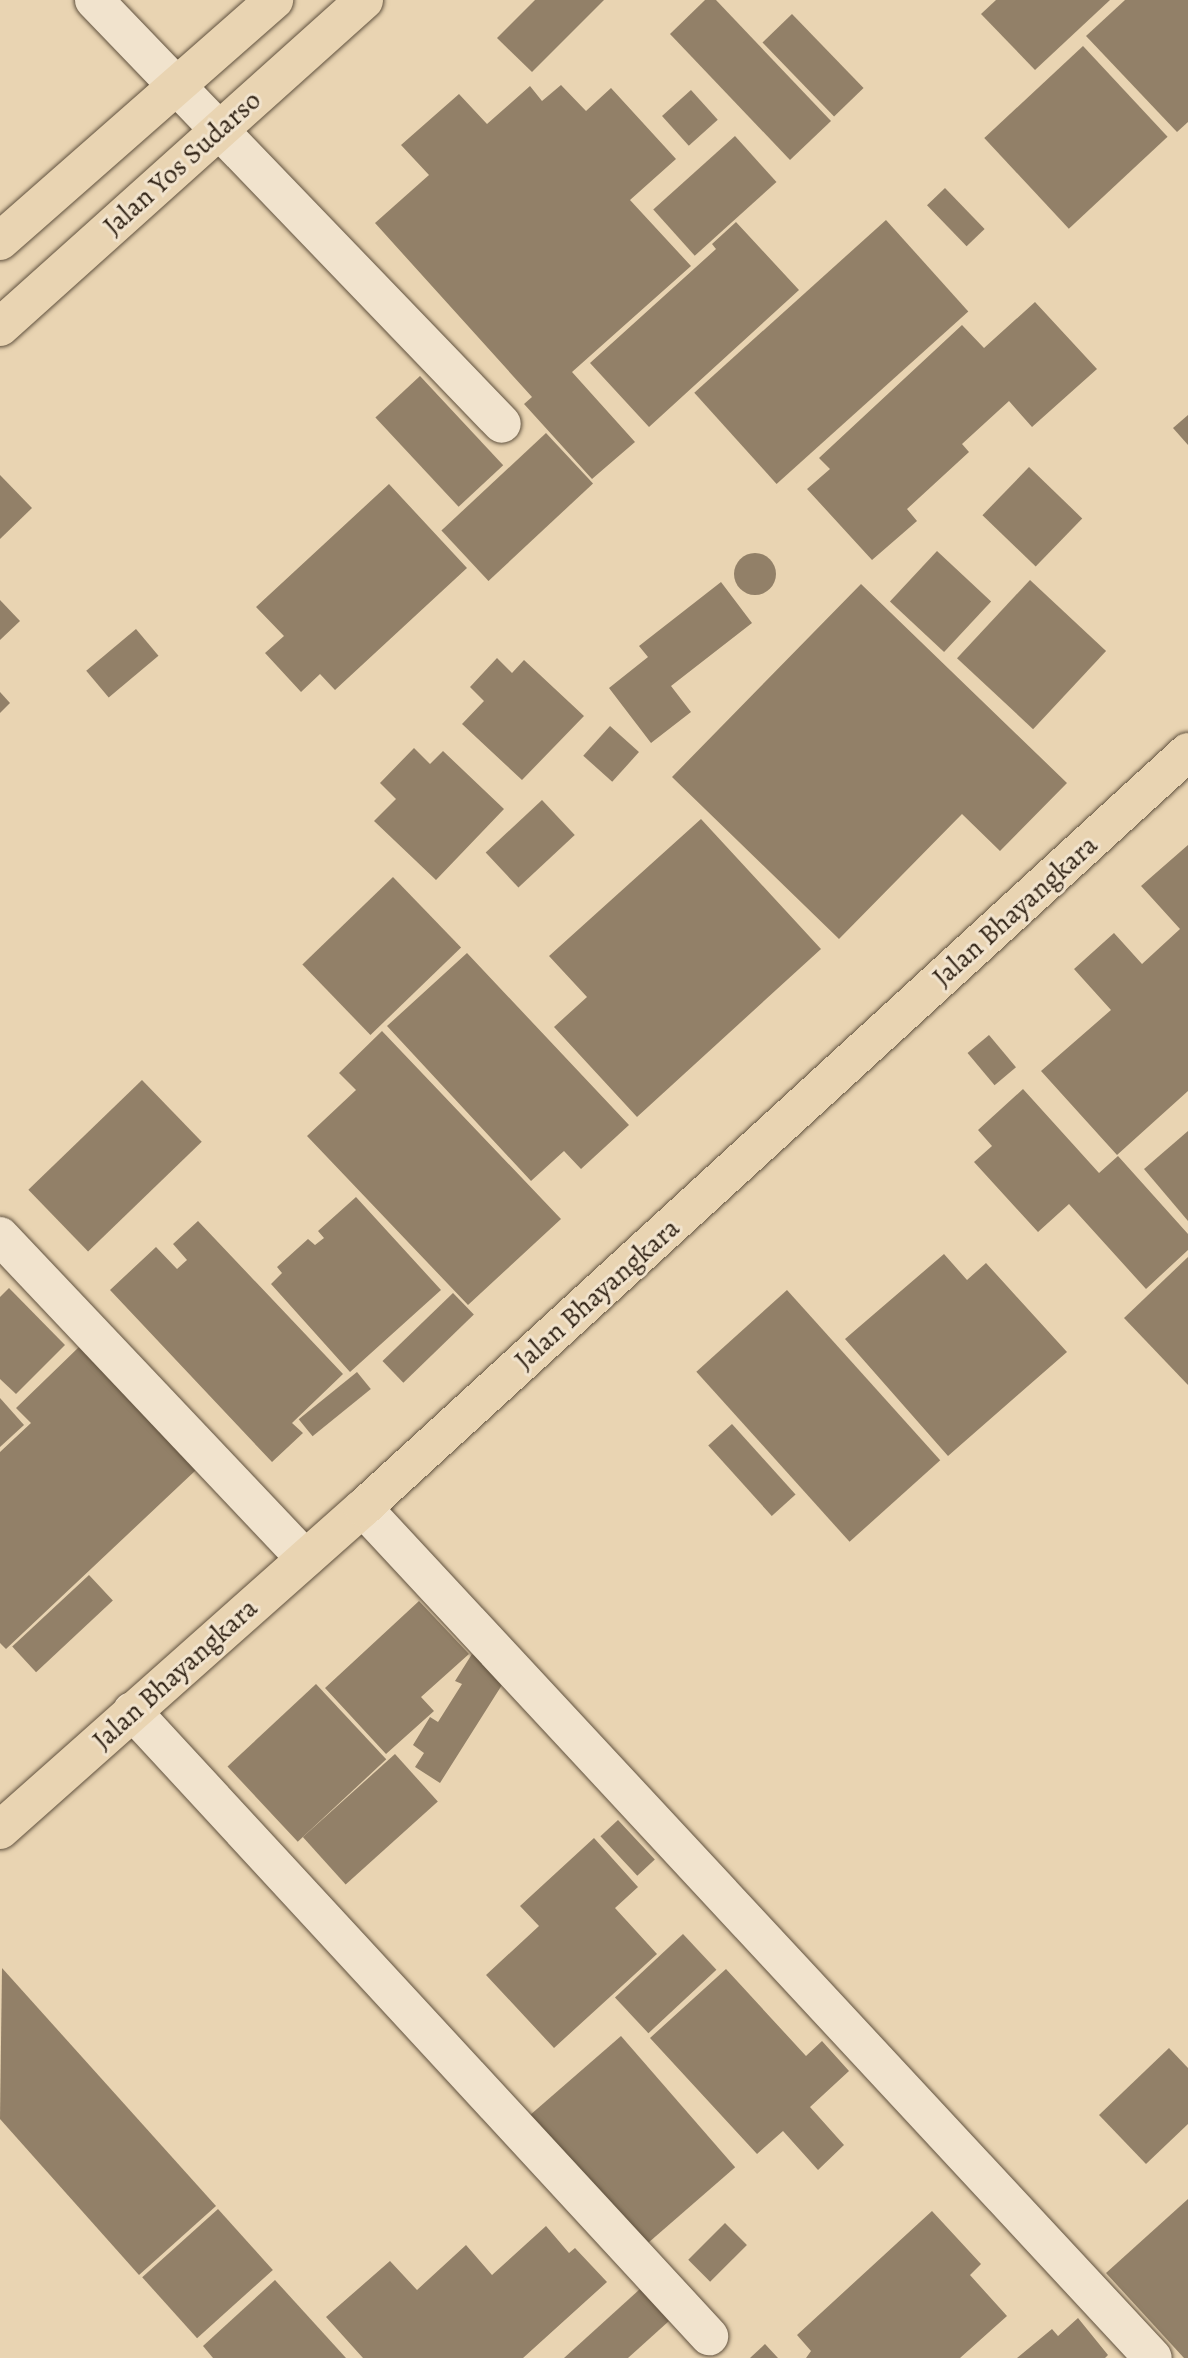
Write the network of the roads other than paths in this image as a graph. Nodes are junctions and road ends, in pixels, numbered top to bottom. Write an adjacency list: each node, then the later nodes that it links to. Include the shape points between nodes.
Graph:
1 (94, 0): 4 (street)
2 (274, 0): 4 (main road)
3 (364, 0): 5 (main road, Jalan Yos Sudarso)
4 (174, 87): 5 (street); 6 (main road)
5 (217, 130): 7 (main road, Jalan Yos Sudarso); 8 (street)
6 (0, 241)
7 (0, 327)
8 (502, 424)
9 (1188, 752): 11 (main road, Jalan Bhayangkara)
10 (0, 1236): 12 (street)
11 (363, 1508): 12 (main road, Jalan Bhayangkara); 16 (street)
12 (306, 1558): 13 (main road, Jalan Bhayangkara)
13 (132, 1711): 14 (main road, Jalan Bhayangkara); 15 (street)
14 (0, 1830)
15 (709, 2336)
16 (1153, 2358)

